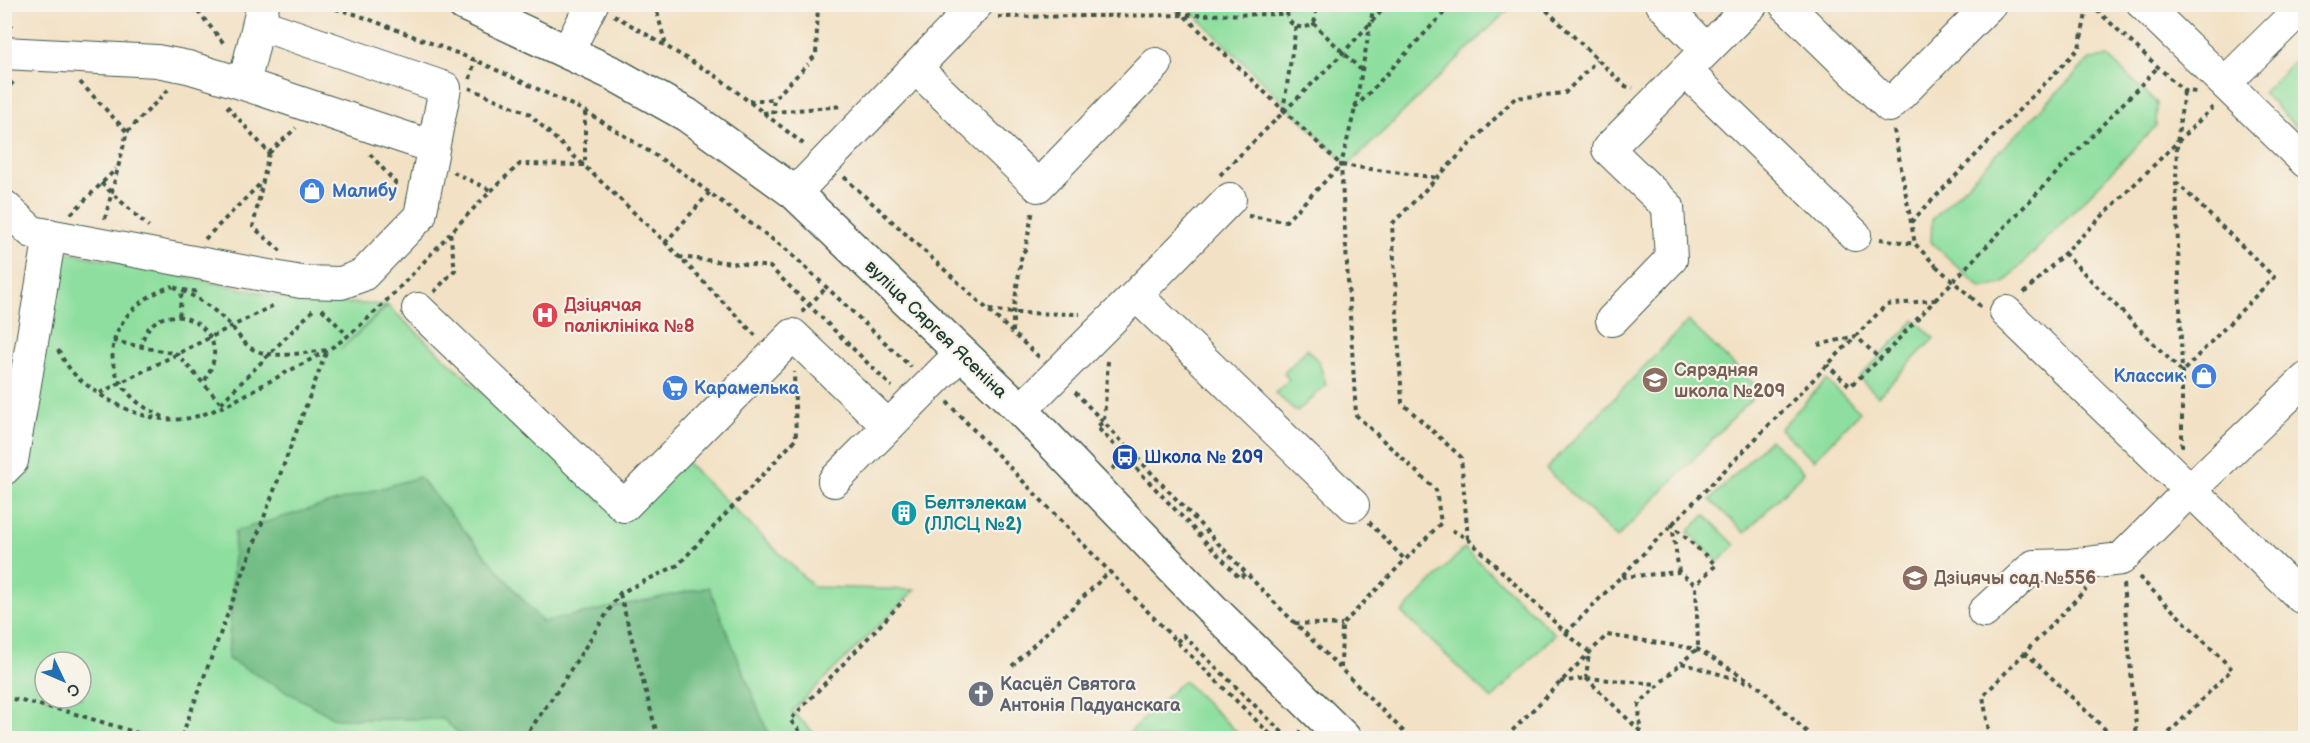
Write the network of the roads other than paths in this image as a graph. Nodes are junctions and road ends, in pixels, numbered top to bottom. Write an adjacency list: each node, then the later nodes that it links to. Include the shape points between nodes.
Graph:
1 (464, 4): 11 (main road, вуліца Сяргея Ясеніна)
2 (1662, 4): 12 (lane)
3 (1752, 4): 12 (lane)
4 (1785, 4): 5 (lane, via 1889,106)
5 (1990, 4)
6 (2144, 4): 17 (lane)
7 (2303, 6): 17 (lane)
8 (599, 8): 11 (lane)
9 (971, 11): 15 (lane)
10 (261, 14): 16 (lane); 18 (lane, via 445,88)
11 (568, 51): 20 (main road, вуліца Сяргея Ясеніна, via 687,115)
12 (1696, 61): 24 (lane); 28 (lane, via 1608,149 1668,207 1671,259)
13 (13, 64): 16 (lane, via 157,60)
14 (1156, 64): 15 (lane, via 1038,186)
15 (916, 68): 20 (lane)
16 (232, 91): 18 (lane)
17 (2221, 93): 19 (lane)
18 (434, 147): 23 (lane, via 420,216 363,275 341,283 301,282 99,244)
19 (2306, 162)
20 (795, 193): 29 (main road, вуліца Сяргея Ясеніна)
21 (1225, 205): 25 (lane)
22 (4, 206): 23 (lane, via 33,232)
23 (60, 225): 33 (lane, via 12,461)
24 (1855, 235)
25 (1136, 295): 31 (lane); 36 (lane)
26 (418, 309): 32 (lane, via 624,506 783,345)
27 (2006, 312): 35 (lane)
28 (1612, 320)
29 (961, 353): 31 (main road, вуліца Сяргея Ясеніна); 32 (lane)
30 (2306, 379): 35 (lane)
31 (1021, 411): 39 (main road, вуліца Сяргея Ясеніна, via 1203,600)
32 (888, 426): 34 (lane)
33 (4, 468)
34 (834, 481)
35 (2186, 486): 37 (lane); 38 (lane, via 2118,560 2034,566)
36 (1353, 505)
37 (2301, 597)
38 (1984, 612)
39 (1344, 738)

